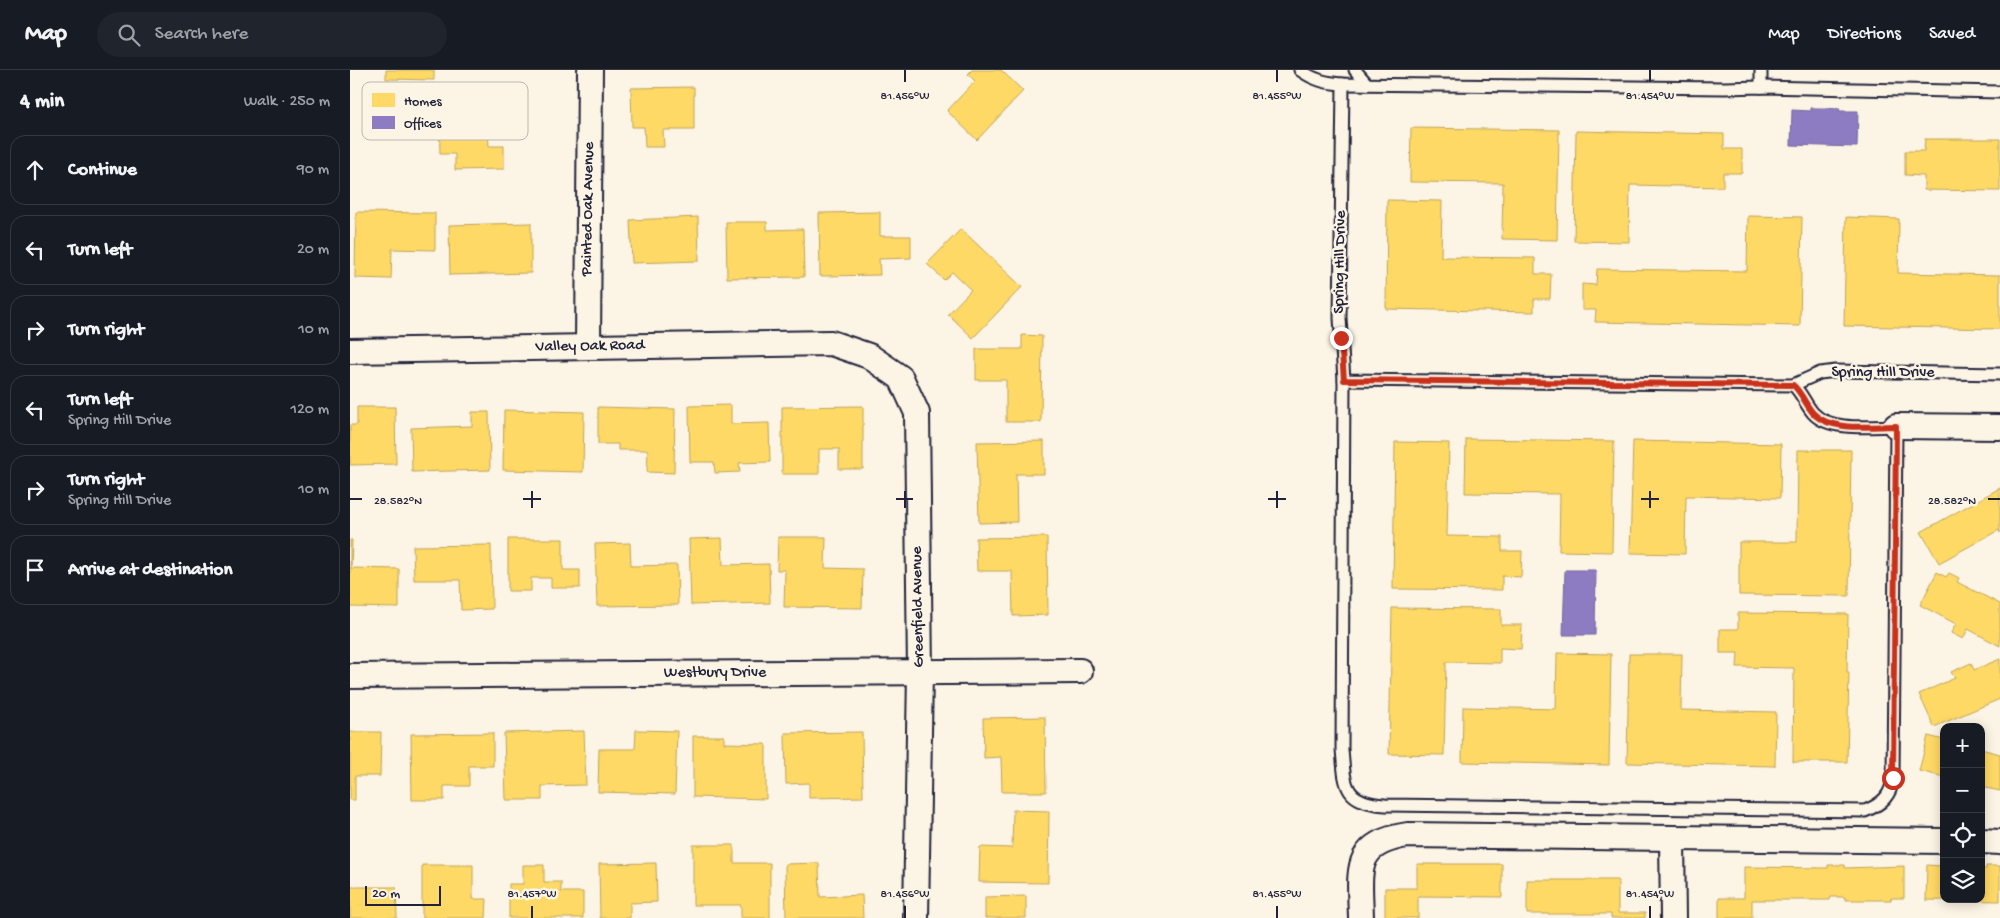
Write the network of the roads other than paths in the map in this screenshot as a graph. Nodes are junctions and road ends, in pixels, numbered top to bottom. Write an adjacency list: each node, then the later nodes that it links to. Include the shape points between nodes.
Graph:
1 (590, 70): 10 (street, Painted Oak Avenue)
2 (1300, 70): 5 (lane, via 1312,79)
3 (1355, 70): 6 (lane)
4 (1761, 70): 7 (lane)
5 (1343, 84): 6 (lane); 13 (lane, Spring Hill Drive, via 1340,318)
6 (1367, 84): 7 (lane)
7 (1761, 87): 8 (lane)
8 (2000, 92)
9 (831, 343): 10 (street, Valley Oak Road); 18 (street, Greenfield Avenue, via 869,356 901,378 917,413)
10 (588, 348): 11 (street, Valley Oak Road)
11 (350, 352)
12 (2000, 374): 14 (lane, Spring Hill Drive, via 1836,371 1820,373)
13 (1344, 380): 14 (lane, Spring Hill Drive); 15 (lane, via 1342,749 1349,791 1357,799 1370,804 1854,811 1870,808 1886,799 1893,778)
14 (1793, 385): 15 (lane, via 1813,413 1825,422)
15 (1896, 426): 16 (street)
16 (2000, 427)
17 (1080, 671): 18 (street, Westbury Drive)
18 (920, 672): 19 (street, Westbury Drive); 24 (street, Greenfield Avenue)
19 (350, 676)
20 (1672, 838): 21 (street); 25 (street, via 1392,838 1367,852 1360,876); 26 (street)
21 (1940, 841)
22 (1985, 841): 23 (street)
23 (2000, 842)
24 (916, 918)
25 (1361, 918)
26 (1673, 918)

